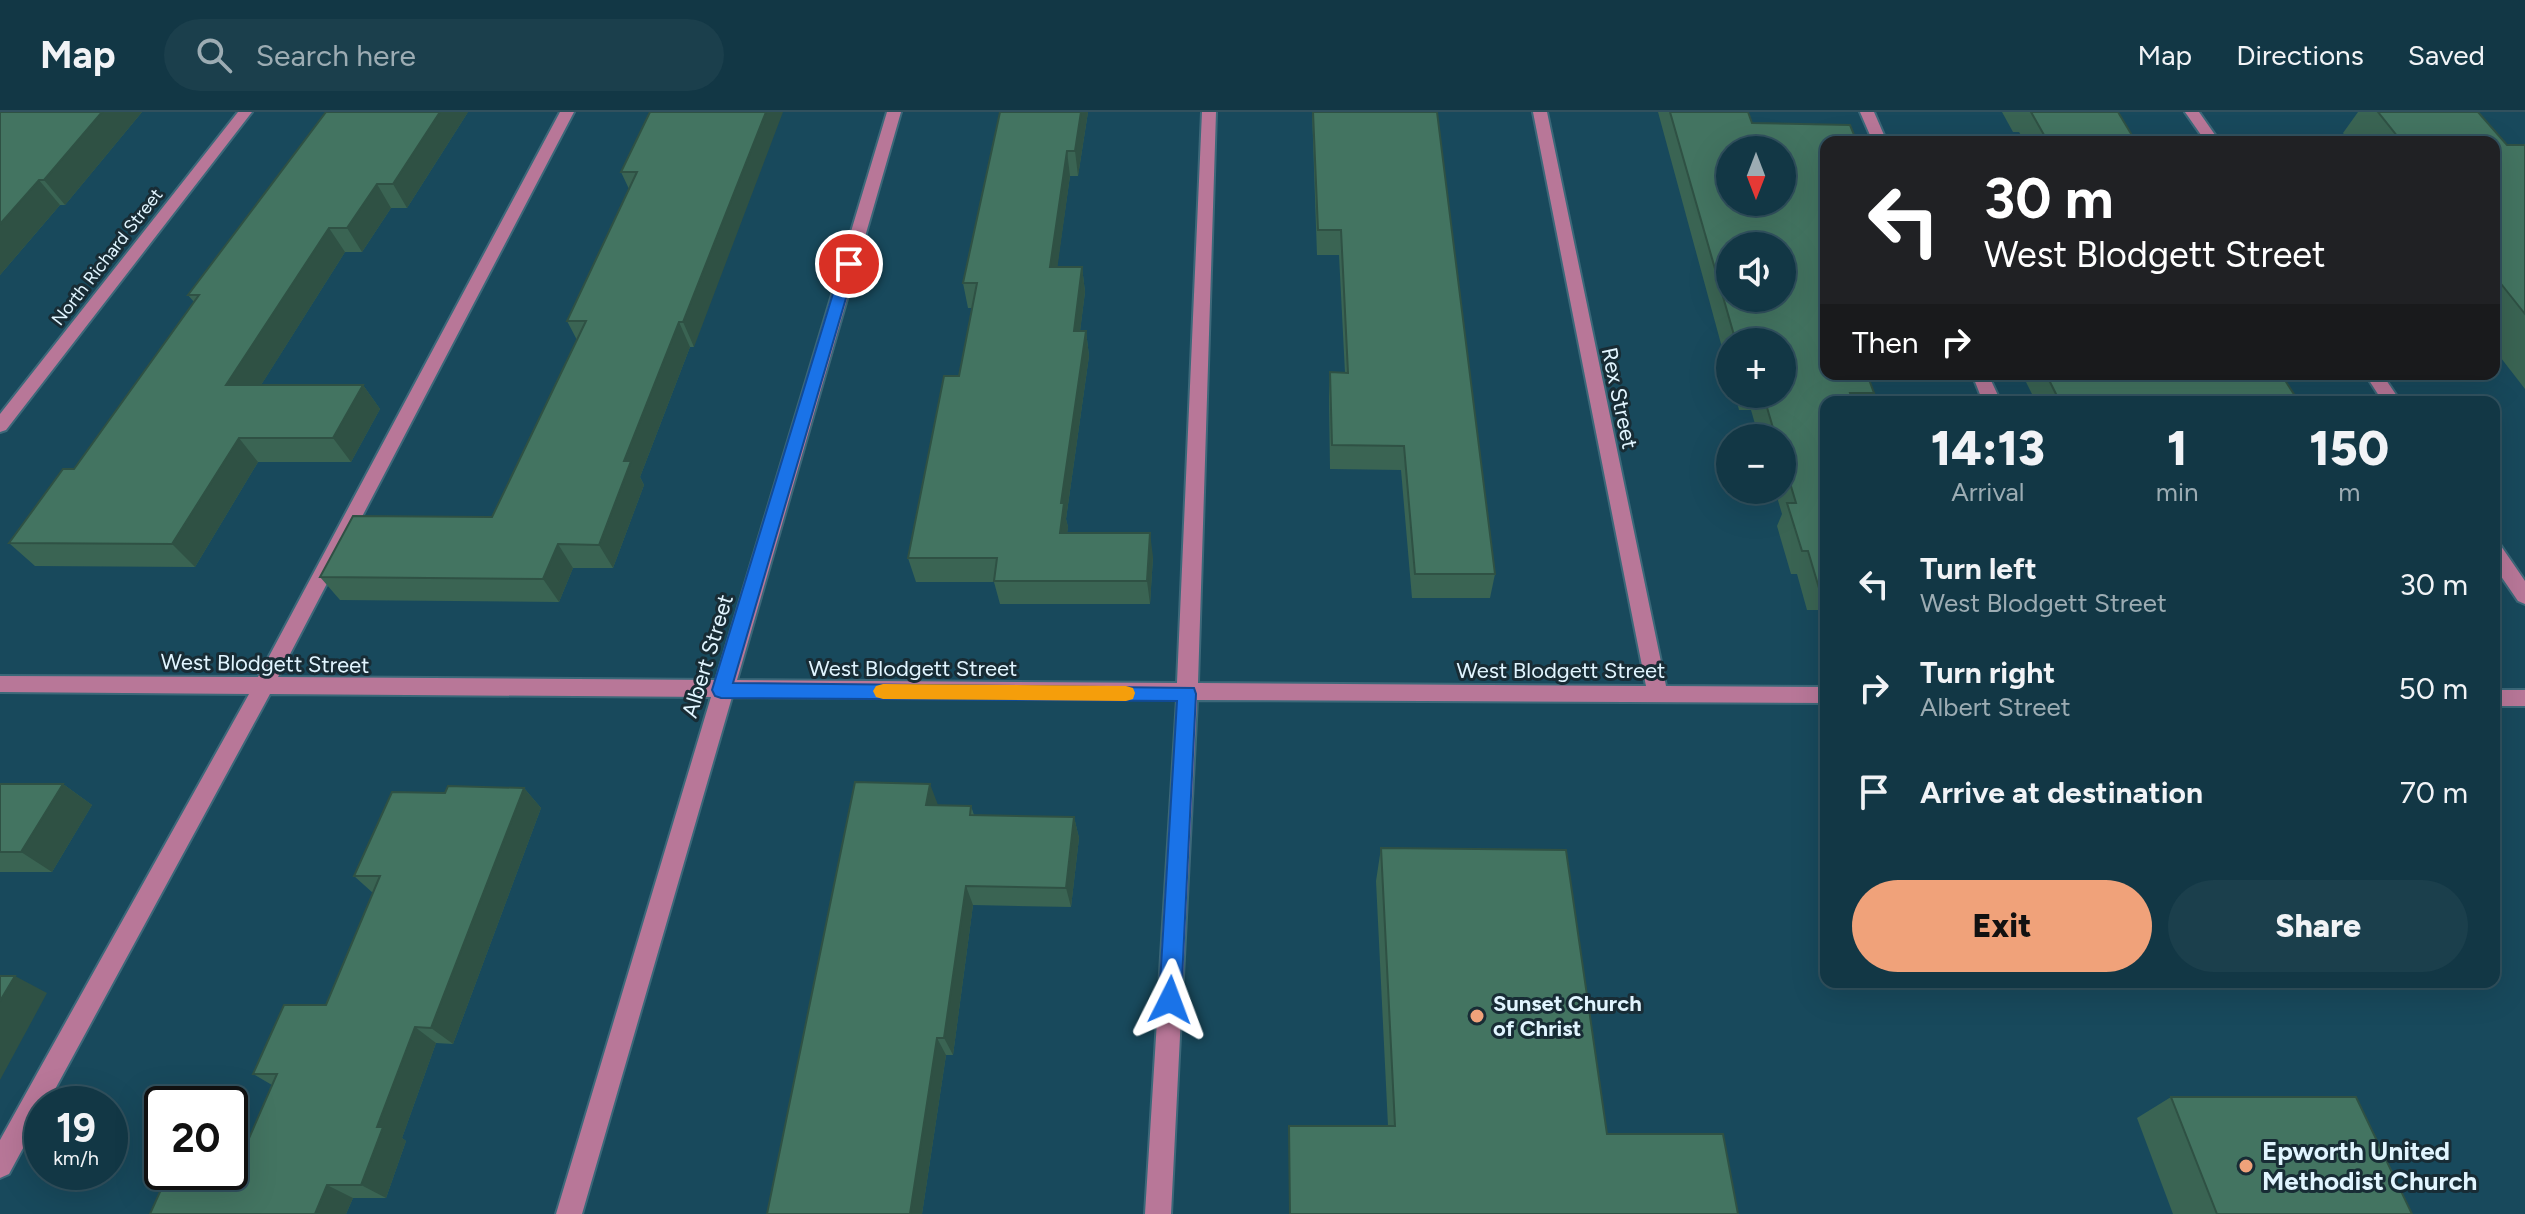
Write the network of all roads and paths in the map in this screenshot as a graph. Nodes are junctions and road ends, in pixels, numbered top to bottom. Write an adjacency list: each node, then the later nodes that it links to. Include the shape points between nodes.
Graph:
1 (245, 112): 10 (street, North Richard Street)
2 (567, 112): 14 (street)
3 (894, 112): 15 (street, Albert Street)
4 (1209, 112): 16 (street)
5 (1540, 112): 17 (street, Rex Street)
6 (1867, 112): 8 (street)
7 (2192, 112): 9 (street)
8 (1877, 136)
9 (2209, 136)
10 (0, 426)
11 (2500, 560): 12 (street)
12 (2525, 596)
13 (0, 684): 14 (street, West Blodgett Street)
14 (263, 687): 15 (street, West Blodgett Street); 21 (street)
15 (721, 690): 16 (street, West Blodgett Street); 22 (street, Albert Street)
16 (1187, 694): 17 (street, West Blodgett Street); 23 (street)
17 (1658, 694): 18 (street, West Blodgett Street)
18 (1820, 695)
19 (2500, 698): 20 (street)
20 (2525, 698)
21 (0, 1165)
22 (569, 1214)
23 (1158, 1214)

